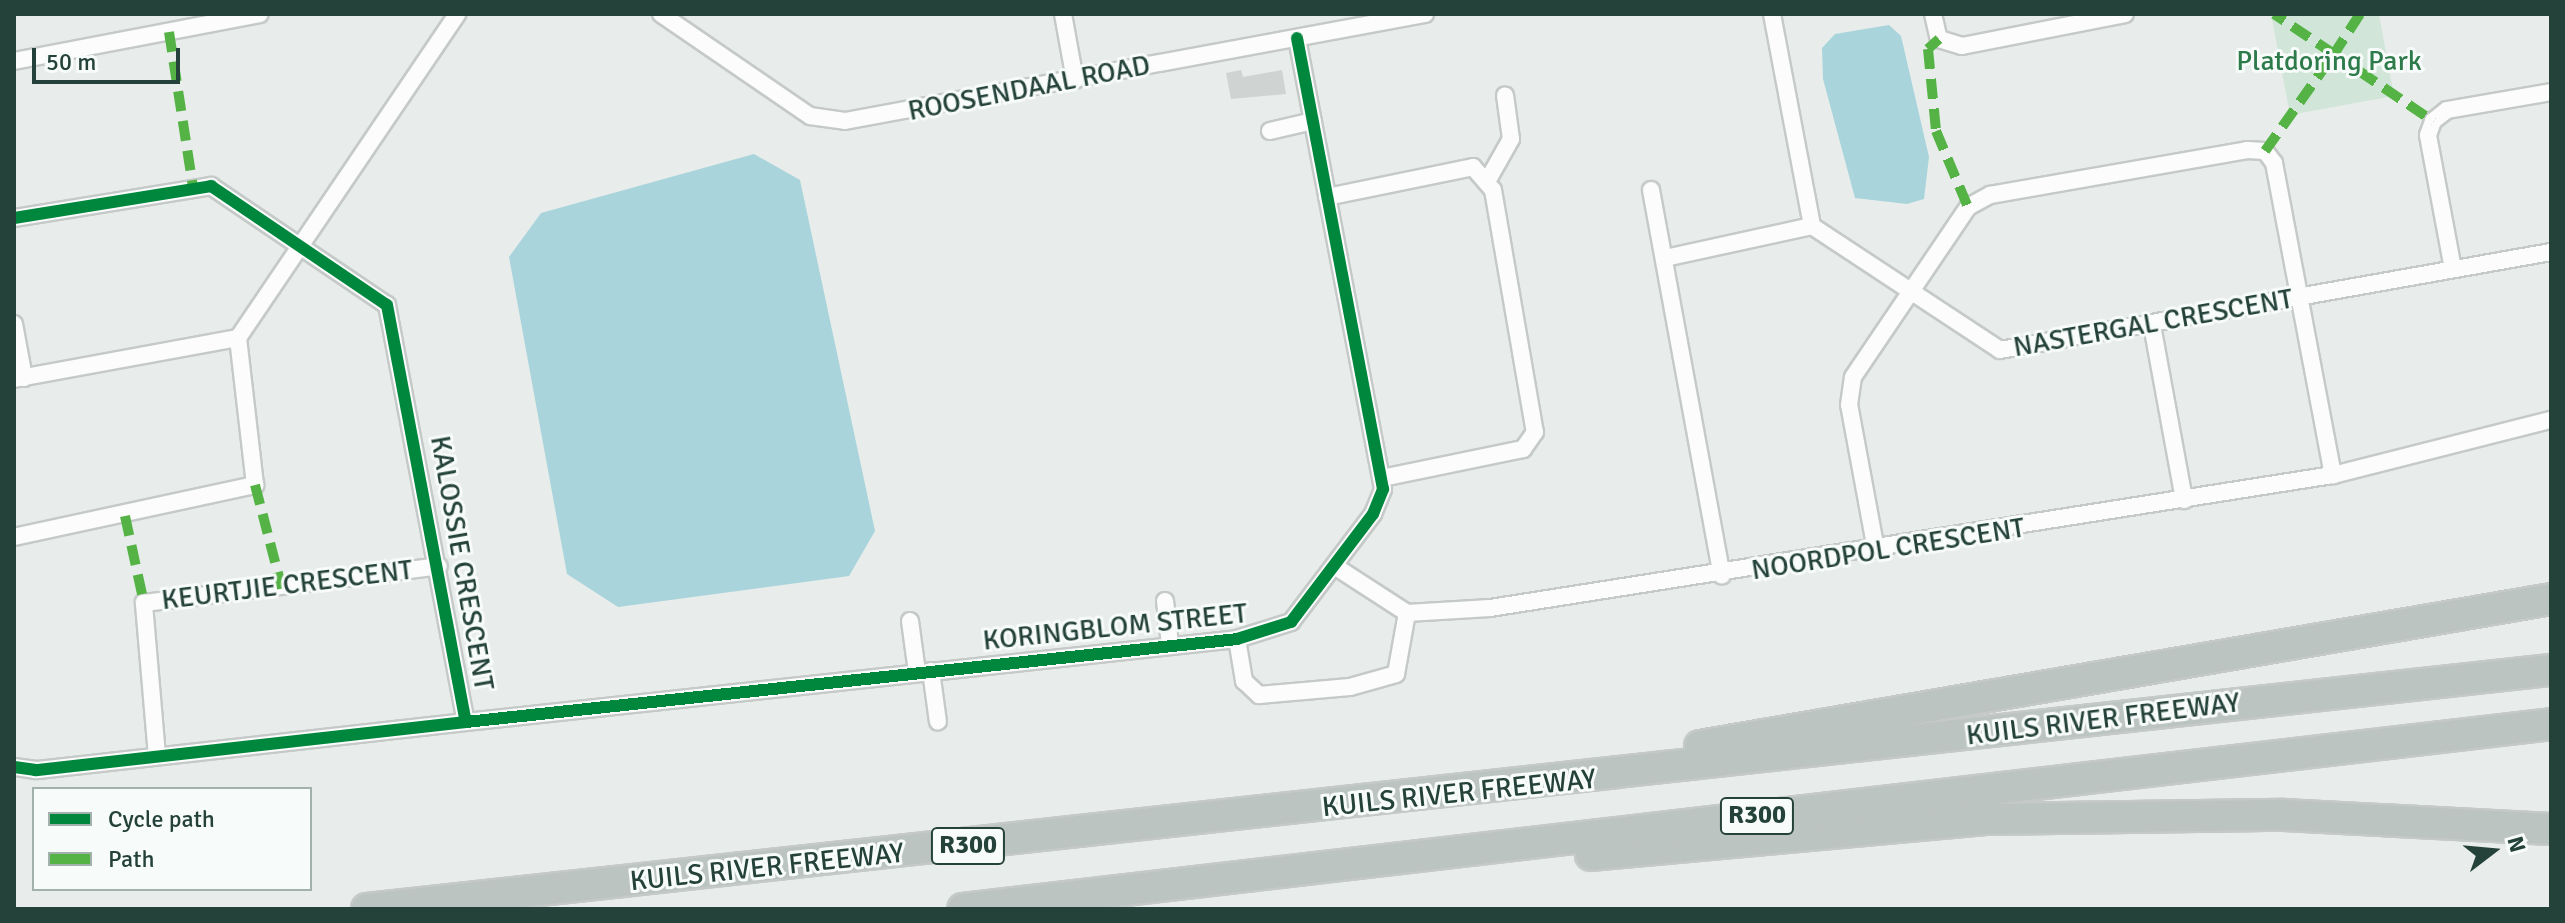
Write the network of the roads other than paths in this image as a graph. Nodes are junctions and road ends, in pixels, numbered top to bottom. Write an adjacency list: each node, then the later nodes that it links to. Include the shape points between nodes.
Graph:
1 (260, 14): 10 (street)
2 (457, 14): 21 (street)
3 (661, 14): 11 (street, ROOSENDAAL ROAD, via 825,120)
4 (1063, 14): 11 (street)
5 (1425, 14): 9 (street, ROOSENDAAL ROAD)
6 (1772, 14): 20 (street)
7 (1933, 14): 8 (street, via 1939,39 1962,46)
8 (2125, 14)
9 (1297, 38): 11 (street, ROOSENDAAL ROAD); 14 (street, KORINGBLOM STREET)
10 (14, 61)
11 (1075, 80)
12 (2551, 92): 24 (street, via 2447,110 2433,121 2428,135)
13 (1505, 95): 16 (street, via 1511,139)
14 (1313, 121): 15 (street); 18 (street, KORINGBLOM STREET)
15 (1270, 131)
16 (1489, 178): 18 (street, via 1473,167); 33 (street, via 1535,432 1523,449)
17 (1651, 190): 23 (street, NOORDPOL CRESCENT)
18 (1327, 197): 33 (street, KORINGBLOM STREET)
19 (14, 218): 21 (street, KALOSSIE CRESCENT, via 211,186)
20 (1812, 226): 23 (street); 25 (street, NASTERGAL CRESCENT)
21 (301, 245): 29 (street); 37 (street, KALOSSIE CRESCENT, via 370,291 392,316)
22 (2551, 252): 24 (street, NASTERGAL CRESCENT)
23 (1665, 258): 39 (street, NOORDPOL CRESCENT)
24 (2453, 269): 26 (street, NASTERGAL CRESCENT)
25 (1908, 291): 26 (street, via 1979,199 2258,148 2274,163); 28 (street, NASTERGAL CRESCENT, via 2000,350); 36 (street, via 1850,389)
26 (2304, 298): 28 (street, NASTERGAL CRESCENT); 32 (street)
27 (14, 324): 30 (street)
28 (2152, 325): 34 (street)
29 (238, 338): 30 (street); 35 (street, via 255,485)
30 (19, 378)
31 (2551, 420): 32 (street, NOORDPOL CRESCENT)
32 (2333, 475): 34 (street, NOORDPOL CRESCENT)
33 (1382, 478): 38 (street, KORINGBLOM STREET, via 1378,507)
34 (2184, 500): 36 (street, NOORDPOL CRESCENT)
35 (14, 537)
36 (1876, 550): 39 (street, NOORDPOL CRESCENT)
37 (439, 566): 48 (street, KALOSSIE CRESCENT); 51 (street, KEURTJIE CRESCENT, via 144,603)
38 (1336, 567): 42 (street); 44 (street, KORINGBLOM STREET, via 1286,626)
39 (1722, 576): 42 (street)
40 (2551, 599): 53 (highway, via 2348,639 1483,777)
41 (1165, 601): 45 (street, KORINGBLOM STREET)
42 (1407, 613): 44 (street, via 1398,670 1368,684 1259,695 1241,675)
43 (910, 621): 47 (street)
44 (1237, 639): 45 (street, KORINGBLOM STREET)
45 (1170, 644): 47 (street, KORINGBLOM STREET)
46 (2551, 670): 53 (highway, KUILS RIVER FREEWAY / R300)
47 (924, 672): 48 (street, KORINGBLOM STREET); 49 (street)
48 (466, 722): 51 (street, KALOSSIE CRESCENT)
49 (938, 722)
50 (2551, 724): 55 (highway, KUILS RIVER FREEWAY / R300)
51 (157, 756): 52 (street, KALOSSIE CRESCENT)
52 (14, 767)
53 (1380, 803): 56 (highway, KUILS RIVER FREEWAY / R300)
54 (2551, 829): 55 (highway, via 2168,814 1984,819 1510,862)
55 (1442, 852): 57 (highway, KUILS RIVER FREEWAY / R300)
56 (367, 909)
57 (963, 909)

